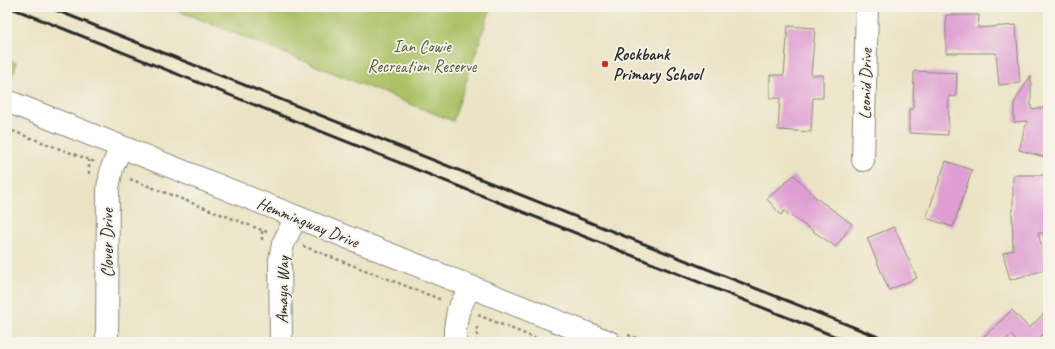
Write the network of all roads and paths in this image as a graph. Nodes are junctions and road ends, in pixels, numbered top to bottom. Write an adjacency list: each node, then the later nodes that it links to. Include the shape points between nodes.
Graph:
1 (867, 7): 5 (street, Leonid Drive)
2 (7, 101): 4 (street, Hemmingway Drive)
3 (7, 129): 6 (path)
4 (121, 147): 6 (street, Clover Drive); 7 (street, Hemmingway Drive)
5 (862, 160)
6 (112, 168): 10 (street, Clover Drive, via 108,188)
7 (296, 217): 8 (street, Hemmingway Drive); 11 (street, Amaya Way, via 283,244 280,260)
8 (470, 287): 12 (street, via 458,311); 14 (street, Hemmingway Drive)
9 (478, 314): 13 (path)
10 (107, 342)
11 (281, 342)
12 (455, 342)
13 (477, 342)
14 (609, 342)

